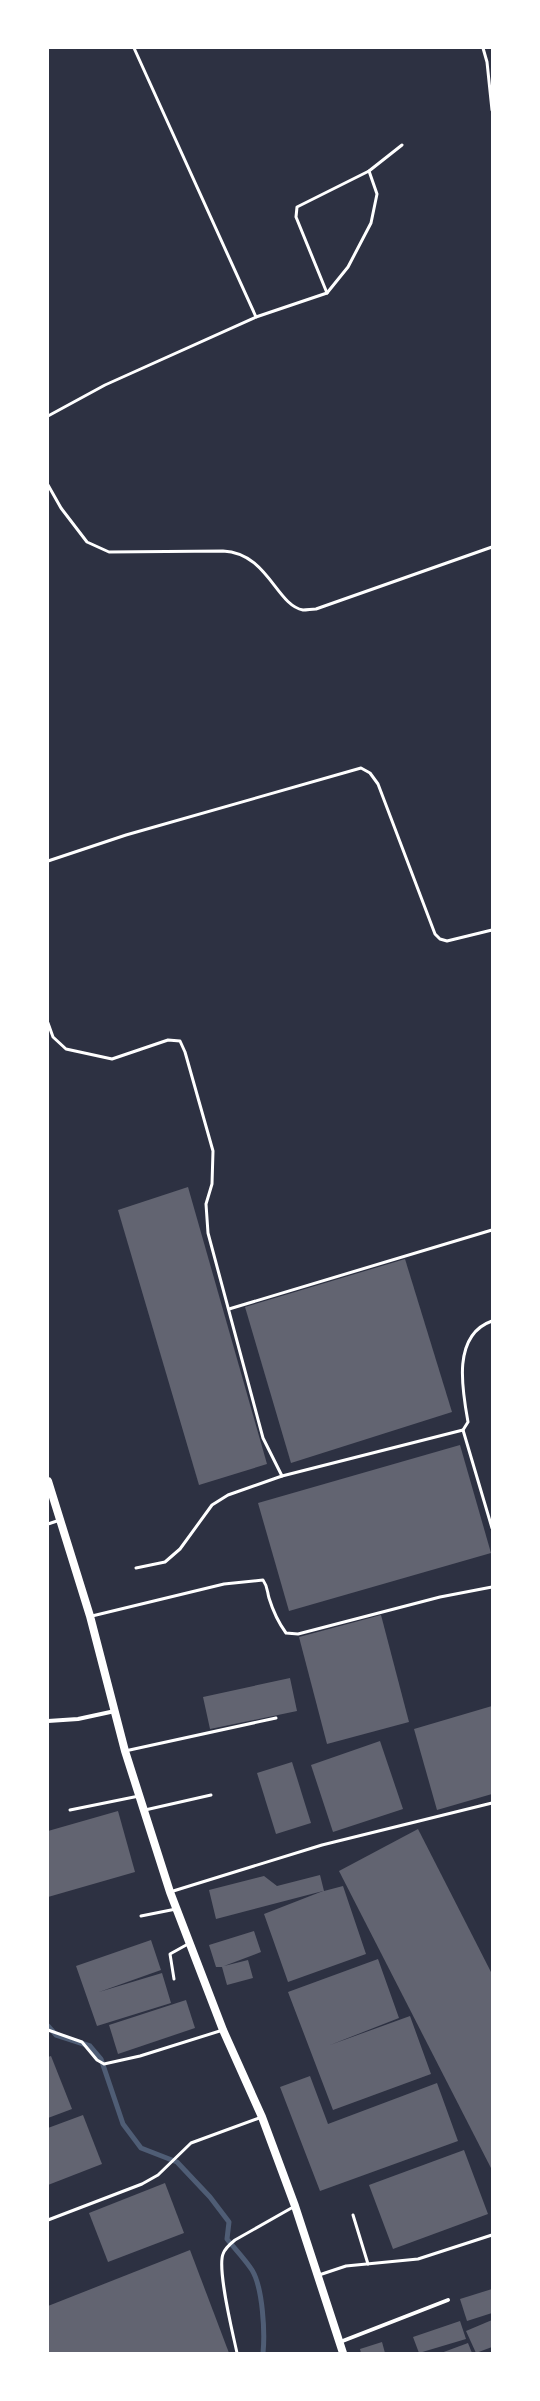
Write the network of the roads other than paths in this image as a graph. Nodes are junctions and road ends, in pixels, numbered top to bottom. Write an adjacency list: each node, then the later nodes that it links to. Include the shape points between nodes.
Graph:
1 (134, 48): 7 (lane)
2 (483, 48): 3 (lane)
3 (492, 110)
4 (402, 145): 5 (lane)
5 (369, 171): 6 (lane, via 377,194 371,223 348,267); 6 (lane, via 297,207 296,217)
6 (327, 293): 7 (lane)
7 (256, 317): 8 (lane, via 105,385)
8 (48, 416)
9 (48, 484): 10 (lane, via 61,508 87,542 109,552 223,551 242,554 261,568 290,602 302,610 316,609)
10 (492, 548)
11 (48, 861): 12 (lane, via 126,835 361,768 370,773 378,784 435,934 447,941)
12 (492, 930)
13 (48, 1023): 15 (lane, via 53,1037 66,1049 112,1059 168,1040 180,1041 213,1151 212,1184 206,1204 206,1217)
14 (492, 1230): 15 (lane)
15 (228, 1309): 18 (lane, via 263,1438)
16 (492, 1321): 17 (lane, via 481,1325 465,1348 462,1376 468,1422)
17 (463, 1430): 18 (lane); 22 (lane)
18 (282, 1476): 23 (lane, via 228,1495 212,1504 180,1549 165,1562)
19 (48, 1481): 20 (main road)
20 (60, 1520): 21 (lane); 25 (main road)
21 (48, 1524)
22 (492, 1528)
23 (136, 1568)
24 (492, 1587): 25 (lane, via 440,1596 298,1634 286,1633 277,1622 268,1588 263,1580 224,1584)
25 (90, 1616): 26 (main road)
26 (115, 1711): 28 (street, via 78,1719); 29 (main road)
27 (276, 1718): 29 (lane)
28 (48, 1721)
29 (125, 1751): 31 (main road)
30 (211, 1795): 34 (lane)
31 (140, 1796): 33 (lane); 34 (main road)
32 (492, 1803): 35 (lane, via 322,1845)
33 (70, 1810)
34 (145, 1810): 35 (main road)
35 (170, 1892): 36 (main road)
36 (177, 1909): 37 (lane); 38 (main road)
37 (141, 1916)
38 (192, 1942): 39 (lane, via 170,1954); 41 (main road)
39 (174, 1979)
40 (48, 2030): 41 (lane, via 82,2042 97,2060 104,2064 140,2056)
41 (223, 2030): 42 (main road)
42 (262, 2117): 43 (main road); 45 (lane, via 191,2143 158,2175 142,2184)
43 (295, 2206): 48 (main road); 51 (lane, via 235,2240 226,2247 222,2256 226,2305)
44 (352, 2215): 47 (lane)
45 (48, 2220)
46 (492, 2235): 47 (lane, via 418,2259)
47 (368, 2264): 48 (lane, via 346,2266)
48 (318, 2275): 50 (main road)
49 (448, 2300): 50 (street)
50 (340, 2342): 52 (main road)
51 (237, 2353)
52 (343, 2353)

